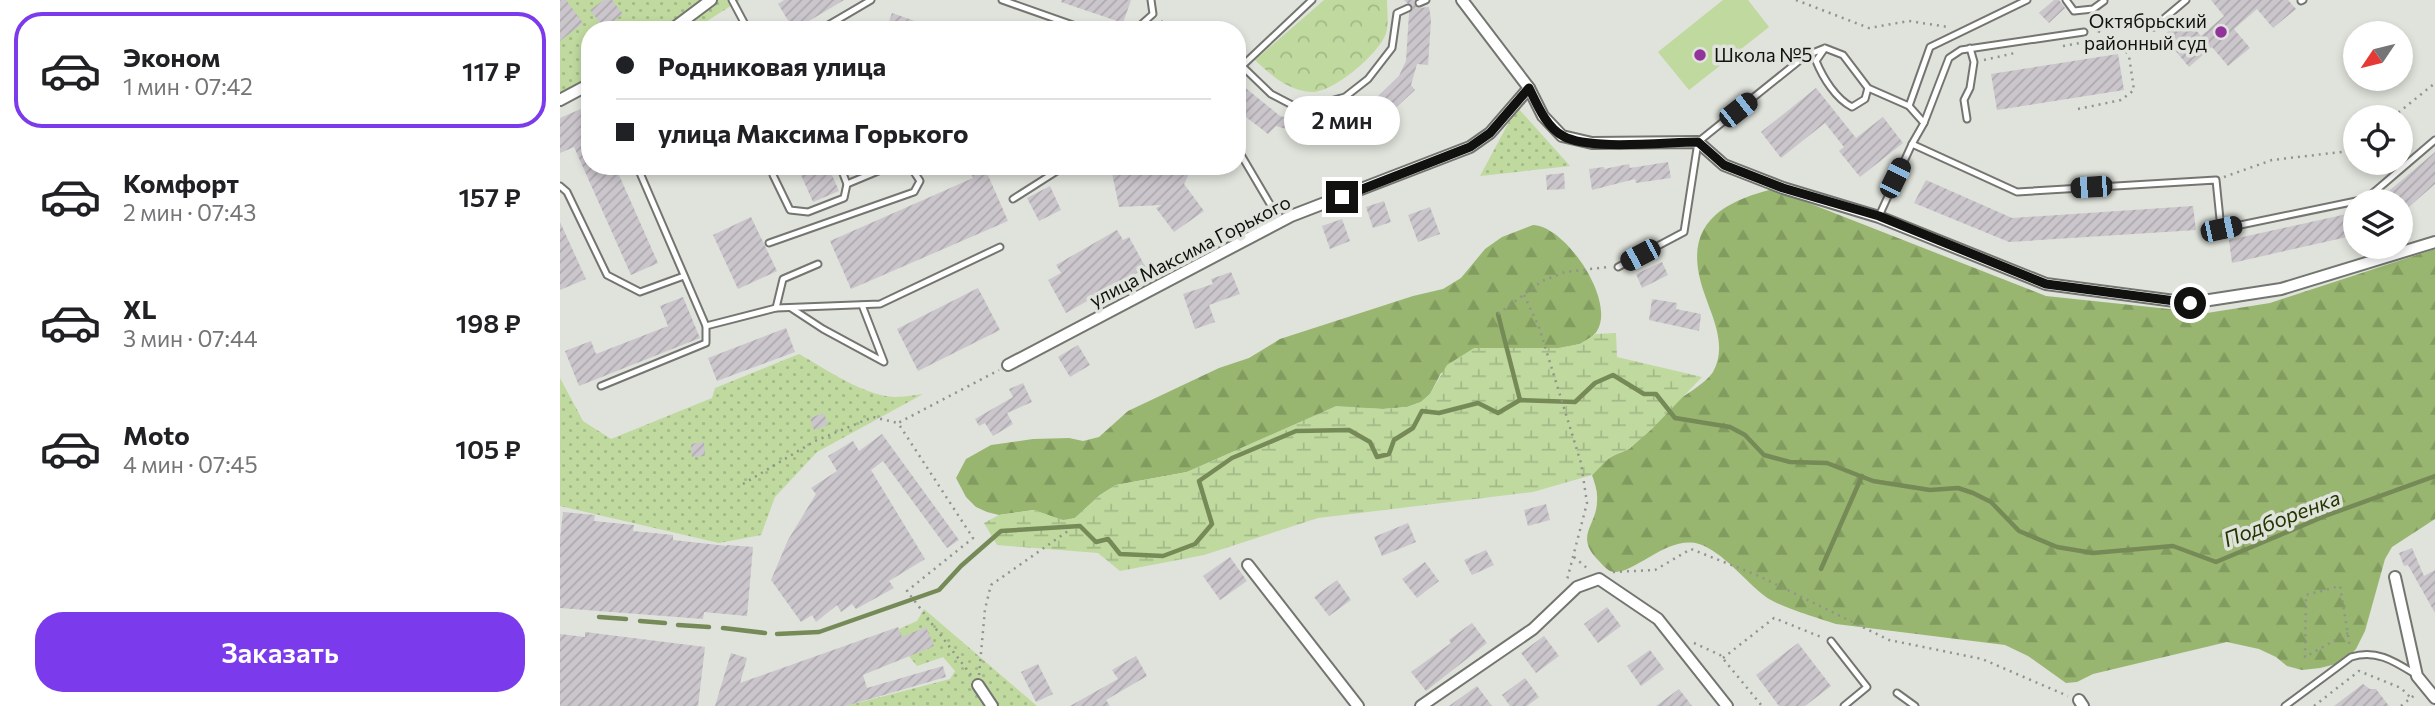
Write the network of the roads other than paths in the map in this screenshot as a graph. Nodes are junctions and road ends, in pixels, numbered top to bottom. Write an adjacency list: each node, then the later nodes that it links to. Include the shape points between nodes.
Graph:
1 (711, 0): 15 (street)
2 (732, 0): 16 (lane)
3 (871, 0): 17 (lane)
4 (1002, 0): 18 (lane)
5 (1151, 0): 19 (lane, via 1153,14)
6 (1312, 0): 24 (lane)
7 (1426, 0): 13 (lane)
8 (1462, 0): 26 (street)
9 (2027, 0): 30 (lane, via 1930,47)
10 (2066, 0): 12 (lane, via 2074,11 2093,9)
11 (2186, 0): 20 (lane)
12 (2104, 1)
13 (1419, 3)
14 (1408, 8): 25 (lane, via 1397,13 1392,48 1368,79 1345,97 1294,106 1271,94)
15 (683, 21)
16 (743, 21)
17 (835, 21)
18 (1062, 21)
19 (1145, 21)
20 (2154, 27)
21 (2084, 32): 23 (lane)
22 (1825, 48): 27 (lane, via 1843,55); 27 (lane, via 1816,61 1844,103 1852,107 1865,99); 34 (lane, via 1805,56)
23 (1970, 48): 31 (lane, via 1974,62 1964,100); 32 (lane, via 1948,58)
24 (1246, 62)
25 (1246, 70)
26 (1529, 88): 34 (street, via 1543,116 1562,136 1592,144); 47 (street, улица Максима Горького, via 1490,133 1470,147)
27 (1868, 88): 30 (lane)
28 (581, 89): 29 (street)
29 (560, 100)
30 (1909, 106): 32 (lane)
31 (1967, 119)
32 (1924, 123): 35 (lane)
33 (2435, 140): 35 (lane, via 2366,199 2221,229 2216,180 2017,192)
34 (1698, 142): 46 (street, via 1724,165); 52 (lane, via 1684,232)
35 (1912, 144): 46 (lane)
36 (1246, 163): 47 (lane)
37 (641, 175): 53 (lane)
38 (774, 175): 43 (lane, via 790,210 808,212 844,198)
39 (844, 175): 43 (lane)
40 (869, 175): 43 (lane)
41 (916, 175): 49 (lane, via 920,181 914,192)
42 (1052, 175): 45 (lane)
43 (847, 184)
44 (560, 186): 53 (lane, via 607,275 640,292)
45 (1013, 199)
46 (1879, 216): 48 (street, via 2046,284 2190,303 2281,289)
47 (1280, 222): 58 (street, улица Максима Горького)
48 (2435, 242)
49 (769, 243)
50 (1000, 247): 54 (lane, via 880,304)
51 (818, 264): 55 (lane, via 783,278)
52 (1618, 267)
53 (684, 276): 57 (lane)
54 (862, 304): 56 (lane); 56 (lane, via 884,362)
55 (775, 308): 56 (lane); 57 (lane)
56 (791, 308)
57 (706, 326): 59 (lane, via 706,344)
58 (1008, 365)
59 (601, 386)
60 (1248, 565): 68 (street)
61 (2396, 577): 63 (street)
62 (1831, 641): 71 (lane, via 1867,687)
63 (2417, 676): 66 (street); 73 (lane, via 2393,661 2364,653 2351,657)
64 (978, 685): 67 (street)
65 (1896, 693): 72 (lane)
66 (2435, 699): 74 (lane)
67 (992, 706)
68 (1358, 706)
69 (1421, 706): 70 (street, via 1533,629 1577,587 1599,579 1658,620)
70 (1727, 706)
71 (1844, 706)
72 (1915, 706)
73 (2286, 706)
74 (2426, 706)

